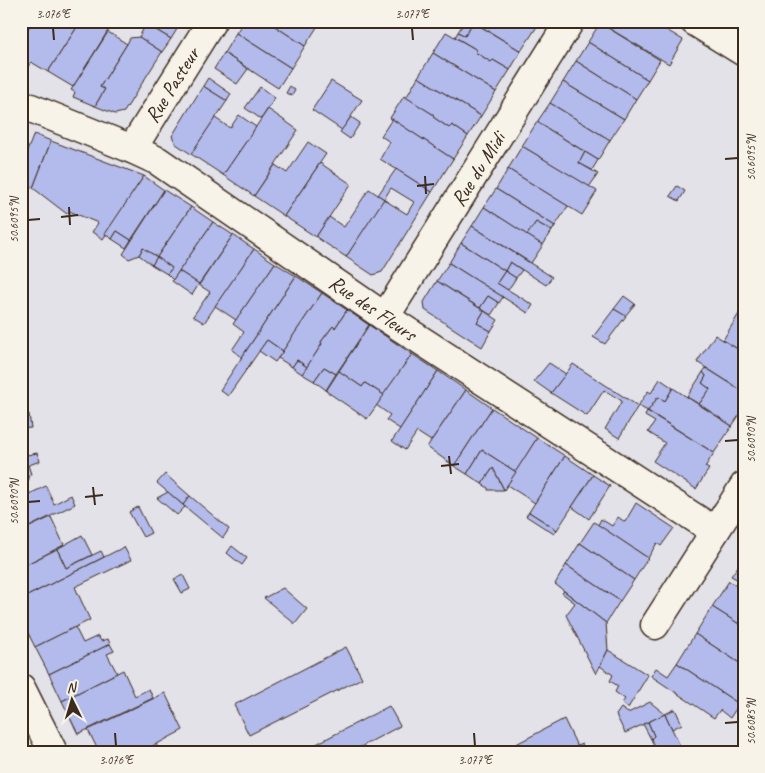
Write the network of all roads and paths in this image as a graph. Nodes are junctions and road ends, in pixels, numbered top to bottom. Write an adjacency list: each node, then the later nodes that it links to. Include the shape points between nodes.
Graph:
1 (212, 21): 6 (street, Rue Pasteur)
2 (570, 21): 7 (street, Rue du Midi)
3 (694, 21): 4 (street)
4 (744, 52)
5 (21, 104): 6 (street, Rue des Fleurs)
6 (132, 149): 7 (street, Rue des Fleurs, via 158,161)
7 (386, 317): 9 (street, Rue des Fleurs)
8 (744, 486): 9 (street)
9 (715, 531): 10 (street)
10 (655, 625)
11 (21, 688): 14 (street)
12 (21, 740): 13 (lane)
13 (27, 752)
14 (53, 752)

